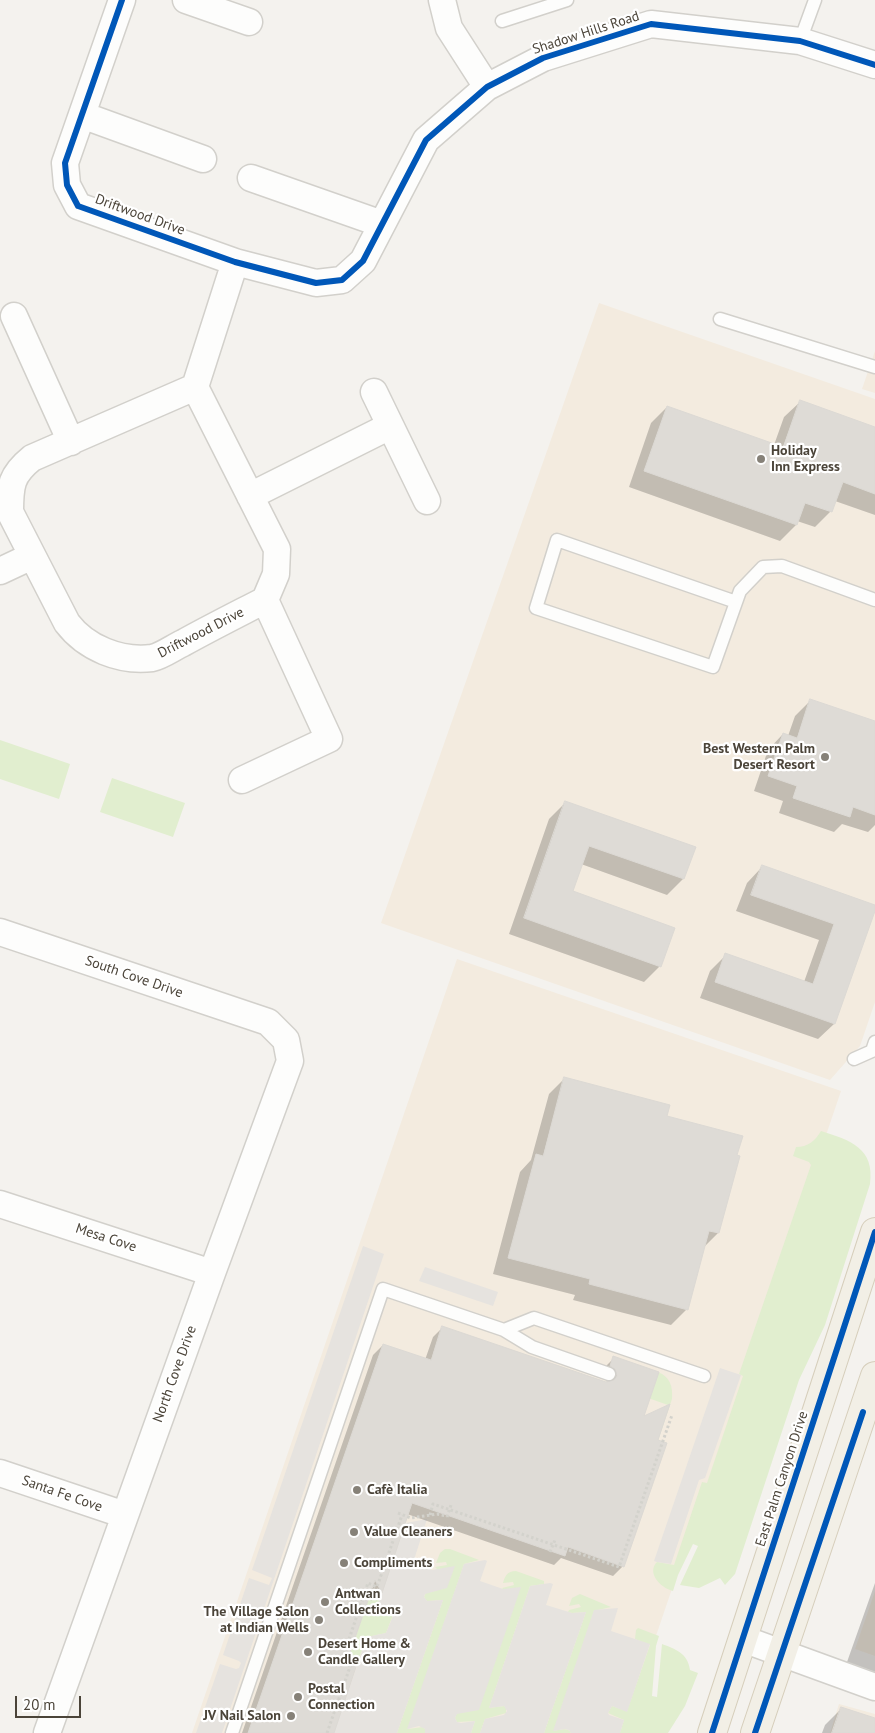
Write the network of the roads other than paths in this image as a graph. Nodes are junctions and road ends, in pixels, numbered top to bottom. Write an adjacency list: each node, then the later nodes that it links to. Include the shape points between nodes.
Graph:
1 (122, 0): 11 (street, Driftwood Drive)
2 (186, 0): 7 (street)
3 (442, 0): 10 (street, via 449,28)
4 (567, 0): 6 (lane)
5 (815, 0): 8 (lane)
6 (502, 21)
7 (249, 22)
8 (800, 41): 9 (street, Shadow Hills Road); 10 (street, Shadow Hills Road, via 651,24 542,58)
9 (875, 65)
10 (487, 87): 14 (street, Shadow Hills Road, via 426,140)
11 (82, 115): 12 (street); 15 (street, Driftwood Drive, via 65,163 67,185 78,206)
12 (203, 159)
13 (251, 178): 14 (street)
14 (382, 224): 16 (street, Shadow Hills Road, via 363,261 342,280)
15 (235, 262): 16 (street, Driftwood Drive); 20 (street)
16 (316, 283)
17 (14, 316): 23 (street)
18 (720, 319): 19 (lane)
19 (875, 367)
20 (195, 387): 23 (street, Driftwood Drive); 24 (street)
21 (374, 392): 22 (street)
22 (390, 426): 24 (street); 25 (street)
23 (71, 442): 26 (street, Driftwood Drive, via 32,458 20,468 13,480 10,512)
24 (250, 496): 28 (street, via 277,548 276,574)
25 (427, 501)
26 (32, 556): 27 (street); 28 (street, Driftwood Drive, via 76,634 103,651 129,658 154,658)
27 (0, 571)
28 (265, 600): 31 (street, via 329,738)
29 (875, 600): 30 (lane, via 782,566 763,567 740,591)
30 (736, 602): 30 (lane, via 557,540 536,608 713,667)
31 (242, 780)
32 (0, 932): 33 (street, South Cove Drive)
33 (268, 1022): 38 (street, North Cove Drive, via 286,1040 290,1061)
34 (875, 1042): 35 (lane, via 872,1051)
35 (854, 1059)
36 (0, 1204): 38 (street, Mesa Cove)
37 (875, 1232): 45 (main road, East Palm Canyon Drive)
38 (212, 1272): 44 (street, North Cove Drive)
39 (504, 1330): 40 (lane, via 532,1347); 41 (lane, via 534,1318); 49 (lane, via 383,1289)
40 (609, 1374)
41 (704, 1376)
42 (875, 1376): 46 (main road)
43 (0, 1473): 44 (street, Santa Fe Cove)
44 (125, 1515): 48 (street, North Cove Drive)
45 (743, 1639): 46 (street); 50 (main road, East Palm Canyon Drive)
46 (782, 1654): 47 (street); 51 (main road)
47 (875, 1687)
48 (47, 1733)
49 (232, 1733)
50 (712, 1733)
51 (755, 1733)

